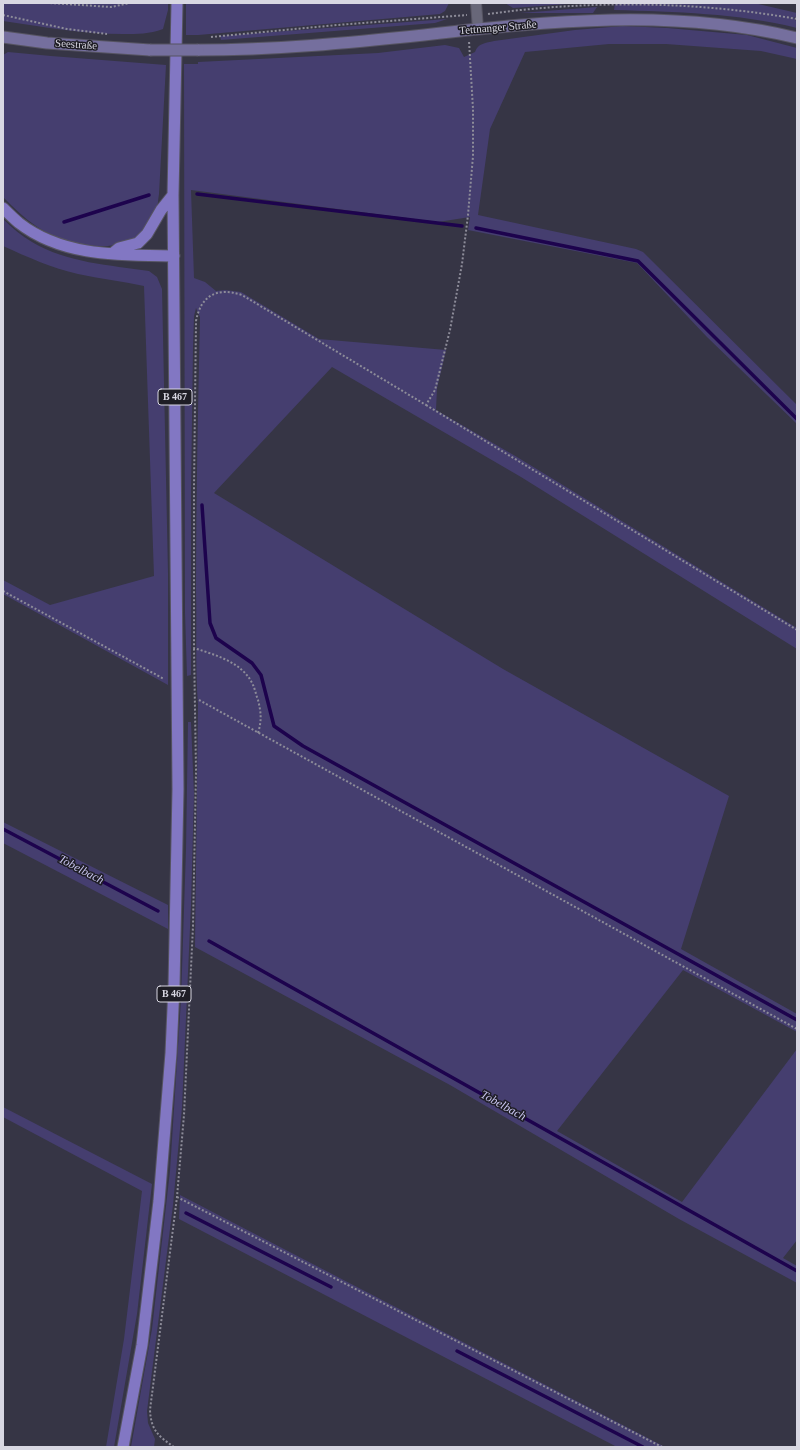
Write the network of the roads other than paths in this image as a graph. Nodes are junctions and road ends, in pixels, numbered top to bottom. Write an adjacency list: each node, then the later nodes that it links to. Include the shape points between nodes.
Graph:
1 (177, 3): 7 (main road, B 467)
2 (476, 3): 3 (street, via 477,15)
3 (473, 29): 5 (main road, Tettnanger Straße, via 625,19 687,21 772,32); 6 (main road, Tettnanger Straße, bridge, via 326,44 230,50)
4 (3, 37): 6 (main road, Seestraße, via 47,43)
5 (797, 38)
6 (150, 50)
7 (173, 196): 9 (main road, via 138,243 119,248); 10 (main road, B 467)
8 (3, 208): 9 (main road, via 18,223 50,241 73,249)
9 (113, 254): 10 (main road)
10 (174, 256): 11 (main road, B 467, via 178,789 174,986 159,1201 142,1345)
11 (123, 1447)

